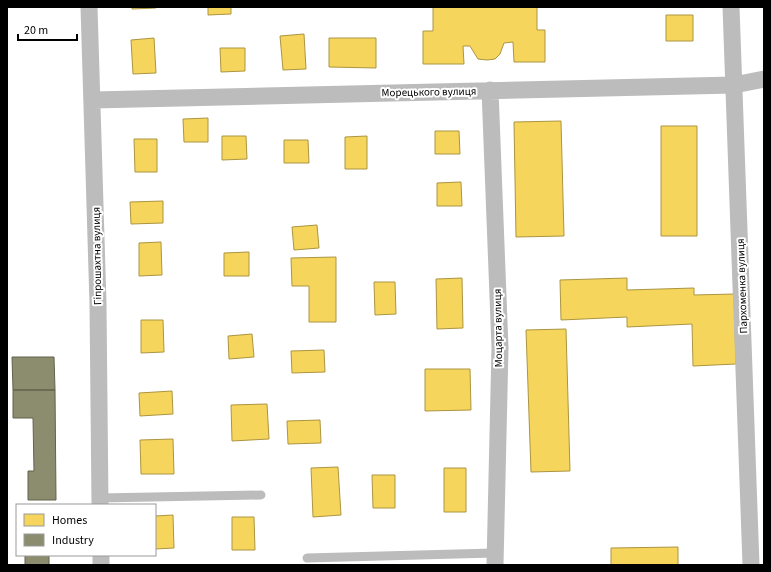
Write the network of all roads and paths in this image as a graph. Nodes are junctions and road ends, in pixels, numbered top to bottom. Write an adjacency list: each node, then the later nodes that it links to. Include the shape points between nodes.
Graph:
1 (89, 7): 6 (street, Гіпрошахтна вулиця)
2 (731, 7): 4 (street, Пархоменка вулиця)
3 (764, 79): 4 (street, Морецького вулиця)
4 (734, 85): 5 (street, Морецького вулиця); 7 (street, Пархоменка вулиця)
5 (490, 90): 6 (street, Морецького вулиця); 11 (street, Моцарта вулиця, via 500,348)
6 (93, 100): 9 (street, Гіпрошахтна вулиця)
7 (757, 481): 12 (street, Пархоменка вулиця)
8 (261, 495): 9 (lane)
9 (100, 501)
10 (307, 558): 11 (lane)
11 (494, 559)
12 (752, 565)

